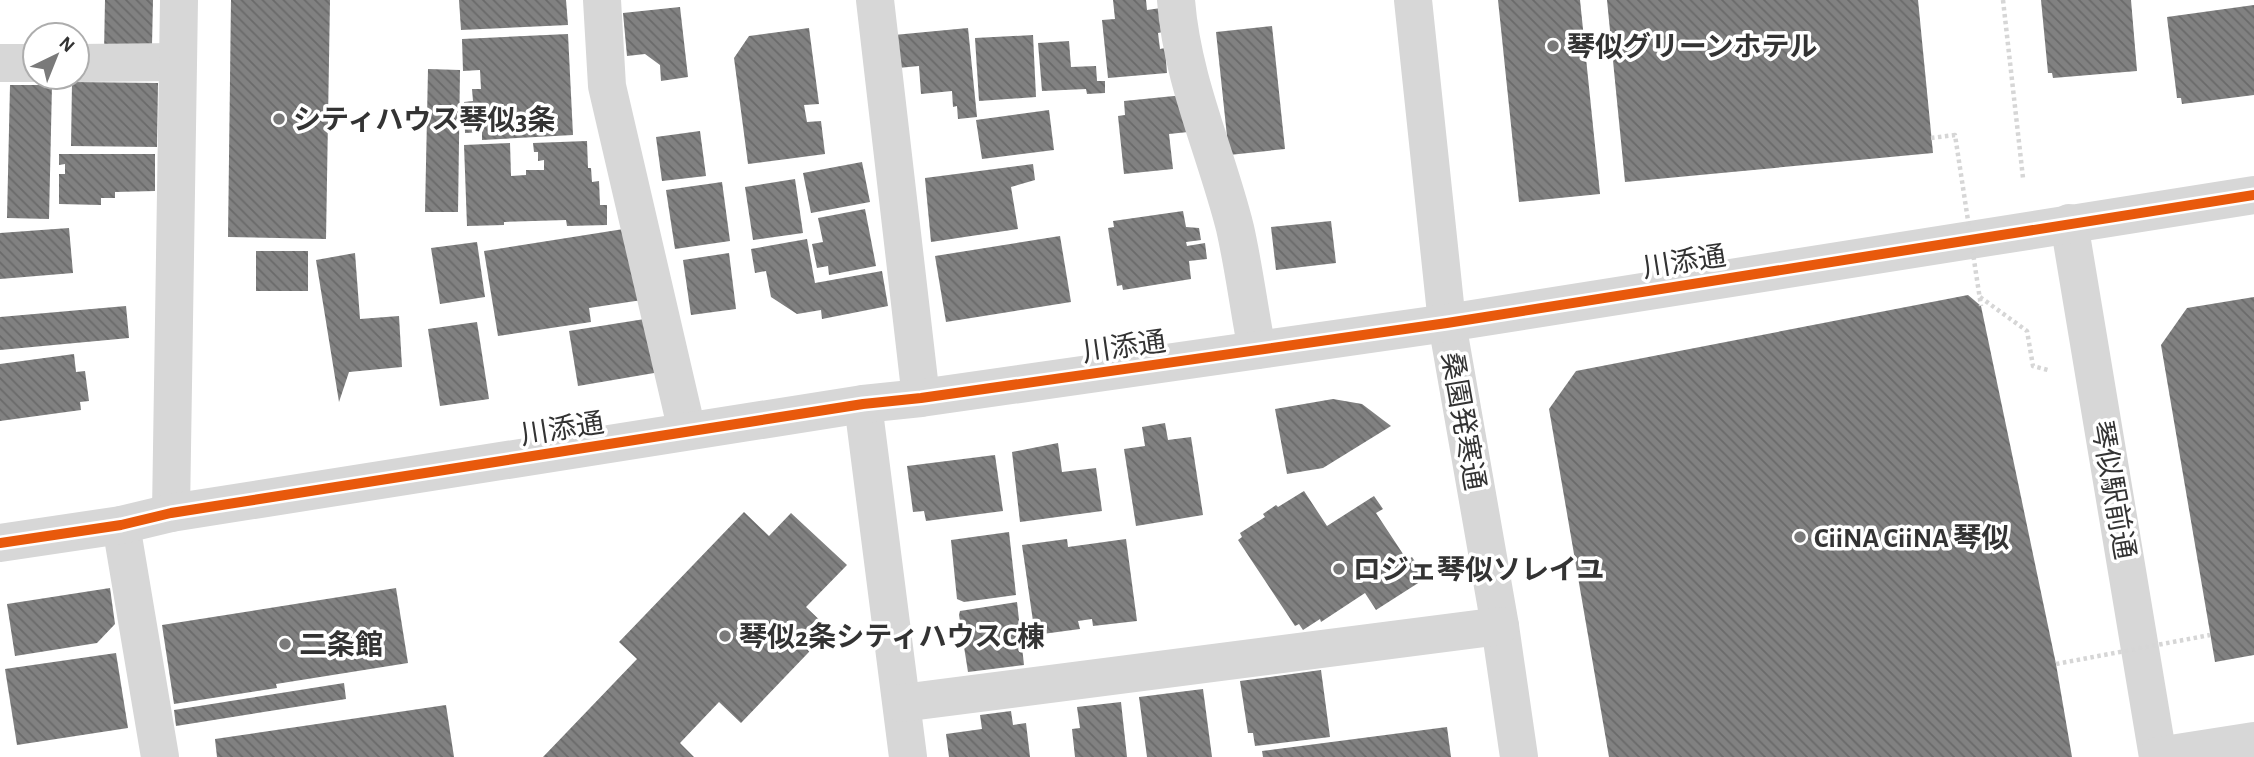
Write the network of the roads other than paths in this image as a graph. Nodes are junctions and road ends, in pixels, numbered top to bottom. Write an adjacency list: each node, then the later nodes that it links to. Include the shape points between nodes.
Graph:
1 (179, 0): 6 (street)
2 (601, 0): 16 (street, via 607,86)
3 (876, 0): 14 (street)
4 (1176, 0): 13 (street, via 1194,98 1235,228)
5 (1413, 0): 12 (street, 桑園発寒通)
6 (178, 62): 9 (street); 17 (street)
7 (0, 63): 8 (street)
8 (21, 63)
9 (91, 63)
10 (2254, 195): 11 (street, 川添通)
11 (2069, 223): 12 (street, 川添通); 26 (street, 琴似駅前通)
12 (1447, 323): 13 (street, 川添通); 20 (street, 桑園発寒通)
13 (1257, 350): 14 (street, 川添通)
14 (921, 398): 15 (street, 川添通)
15 (863, 404): 16 (street, 川添通); 21 (street)
16 (687, 431): 17 (street, 川添通)
17 (170, 513): 18 (street, 川添通)
18 (121, 525): 19 (street, 川添通); 23 (street)
19 (0, 543)
20 (1500, 626): 21 (street); 25 (street, 桑園発寒通)
21 (902, 704): 24 (street)
22 (2254, 741): 26 (street)
23 (160, 757)
24 (908, 757)
25 (1519, 757)
26 (2158, 757)

